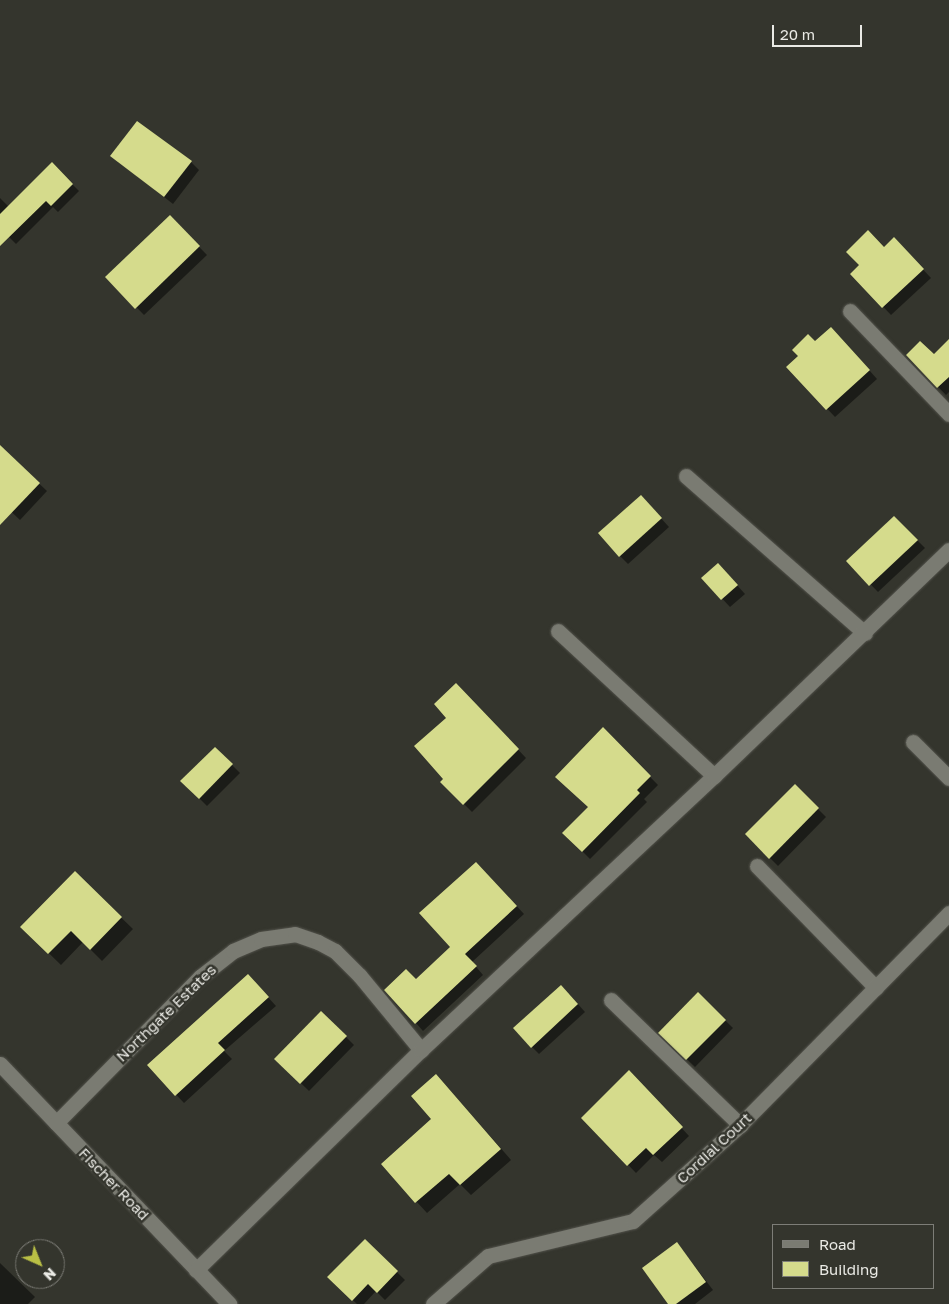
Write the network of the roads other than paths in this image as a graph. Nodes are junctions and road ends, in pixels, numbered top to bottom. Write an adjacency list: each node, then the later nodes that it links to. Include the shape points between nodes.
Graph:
1 (850, 311): 2 (street)
2 (949, 414)
3 (686, 476): 6 (street)
4 (949, 550): 6 (street)
5 (558, 631): 8 (street)
6 (865, 632): 8 (street)
7 (913, 742): 9 (street)
8 (714, 776): 14 (street)
9 (949, 778)
10 (757, 866): 12 (street)
11 (949, 913): 12 (street, Cordial Court)
12 (876, 988): 17 (street, Cordial Court)
13 (611, 1000): 17 (street)
14 (421, 1050): 16 (street, Northgate Estates, via 360,976 334,951 295,934 261,939 233,951 200,977); 18 (street)
15 (0, 1064): 16 (street, Fischer Road)
16 (56, 1123): 18 (street, Fischer Road)
17 (740, 1125): 20 (street, Cordial Court, via 634,1221 488,1256)
18 (196, 1270): 19 (street, Fischer Road)
19 (229, 1304)
20 (433, 1304)

